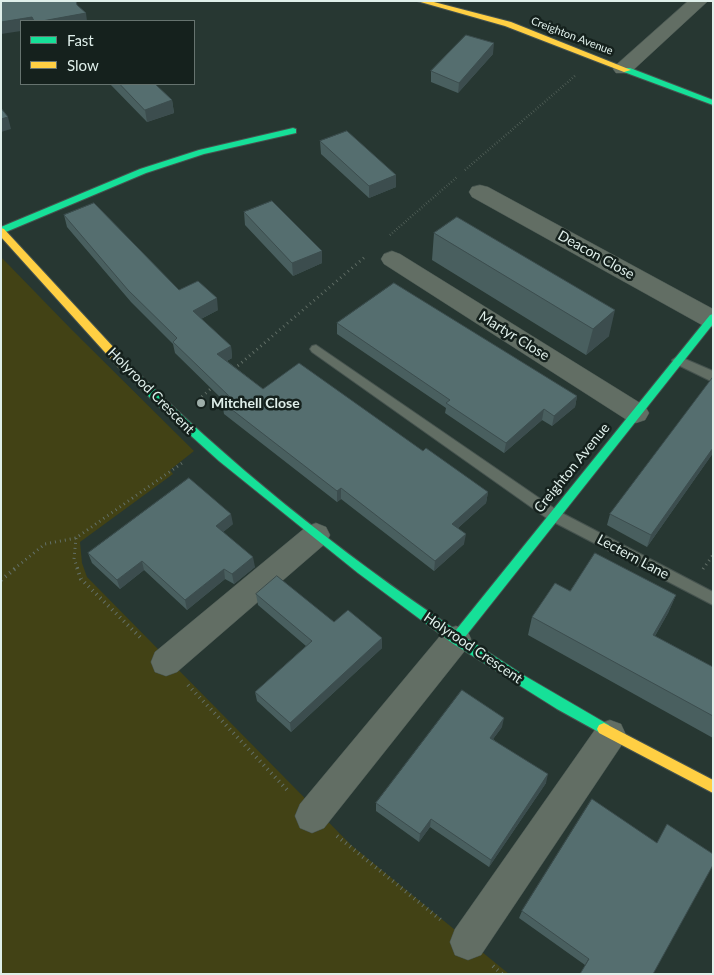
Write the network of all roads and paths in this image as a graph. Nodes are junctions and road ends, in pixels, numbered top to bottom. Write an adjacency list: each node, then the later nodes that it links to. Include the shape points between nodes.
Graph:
1 (420, 1): 3 (street, Creighton Avenue, via 508,24)
2 (699, 1): 3 (street)
3 (623, 69): 4 (street, Creighton Avenue)
4 (713, 103)
5 (293, 131): 7 (street, via 202,152 144,171)
6 (480, 192): 9 (street, Deacon Close)
7 (1, 231): 14 (street, Holyrood Crescent, via 78,318)
8 (392, 259): 13 (street, Martyr Close)
9 (712, 318): 11 (street, Creighton Avenue)
10 (316, 349): 15 (lane, Lectern Lane)
11 (678, 360): 12 (lane); 13 (street, Creighton Avenue)
12 (713, 377)
13 (636, 413): 15 (street, Creighton Avenue)
14 (208, 445): 16 (street, Holyrood Crescent); 17 (path)
15 (553, 515): 19 (lane, Lectern Lane); 20 (street, Creighton Avenue)
16 (316, 535): 20 (street, Holyrood Crescent); 21 (street)
17 (76, 538): 18 (path, via 45,544); 21 (path, via 74,559 81,579)
18 (1, 580)
19 (713, 599)
20 (456, 639): 22 (street, Holyrood Crescent); 24 (street)
21 (166, 662): 24 (path)
22 (610, 735): 23 (street, Holyrood Crescent); 25 (street)
23 (713, 787)
24 (312, 816): 25 (path)
25 (468, 942): 26 (path)
26 (502, 974)

